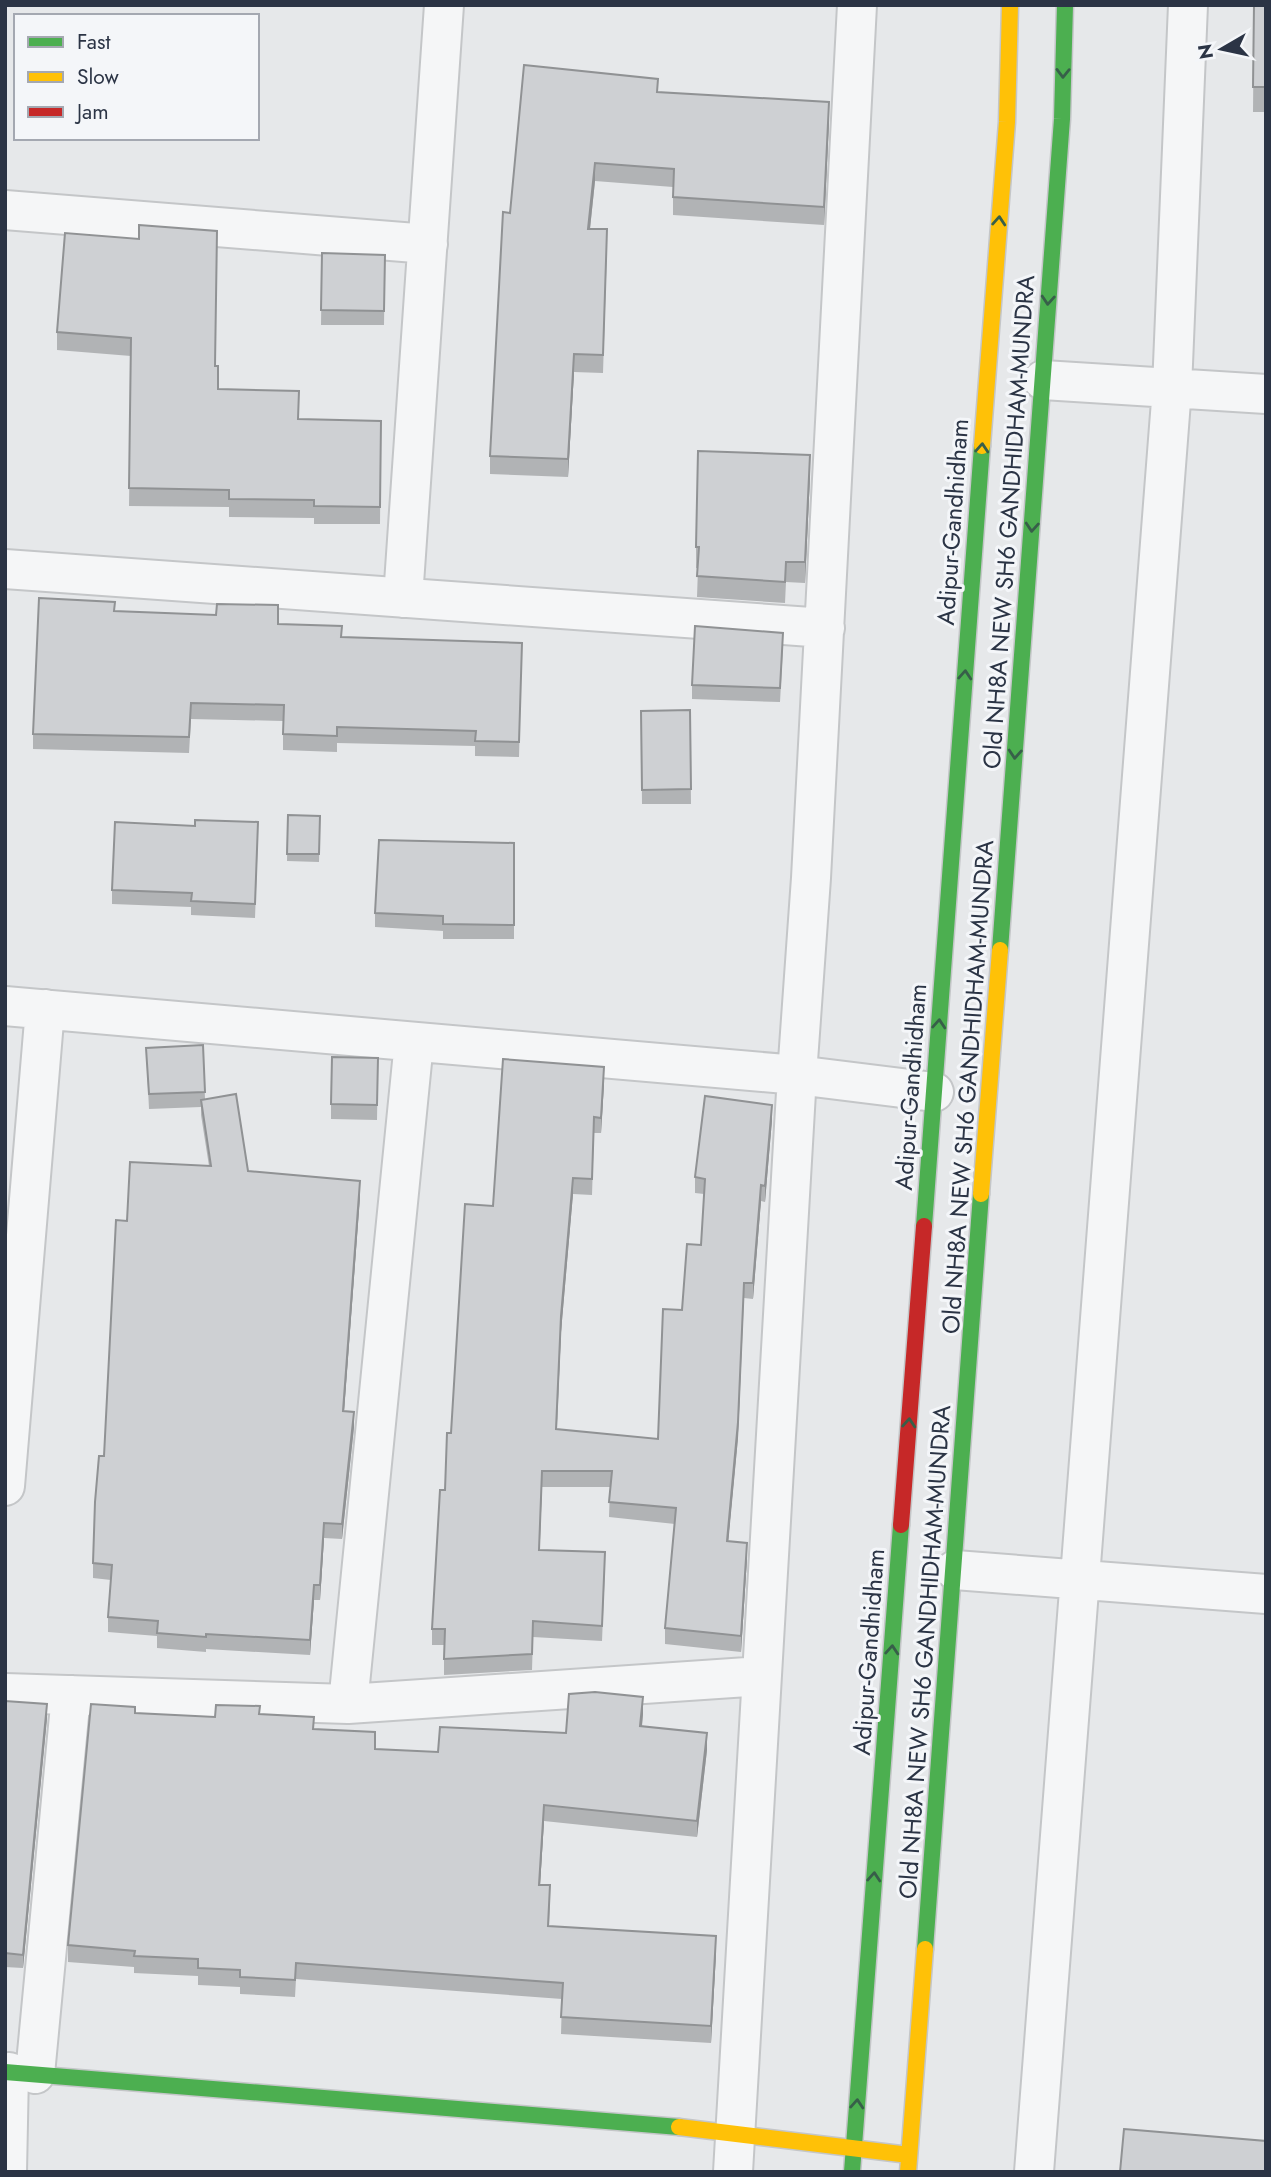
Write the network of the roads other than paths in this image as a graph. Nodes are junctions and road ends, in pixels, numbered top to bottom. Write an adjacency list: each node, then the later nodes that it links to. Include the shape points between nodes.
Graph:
1 (444, 5): 7 (street)
2 (857, 5): 13 (street)
3 (1010, 5): 18 (main road, Adipur-Gandhidham, one-way to 3, via 1007,122)
4 (1065, 5): 8 (main road, Old NH8A NEW SH6 GANDHIDHAM-MUNDRA, one-way to 8, via 1062,119)
5 (1188, 5): 9 (street)
6 (5, 210): 7 (street)
7 (428, 244): 12 (street)
8 (1042, 380): 9 (street); 21 (main road, Old NH8A NEW SH6 GANDHIDHAM-MUNDRA, one-way to 21)
9 (1172, 388): 10 (street); 22 (street)
10 (1266, 394)
11 (5, 569): 12 (street)
12 (403, 598): 13 (street)
13 (825, 628): 17 (street)
14 (5, 1006): 15 (street)
15 (45, 1009): 16 (street); 19 (street)
16 (414, 1042): 17 (street); 27 (street)
17 (797, 1075): 18 (street); 24 (street)
18 (934, 1092): 30 (main road, Adipur-Gandhidham, one-way to 18)
19 (10, 1345): 20 (street)
20 (5, 1486)
21 (954, 1570): 22 (street); 31 (main road, Old NH8A NEW SH6 GANDHIDHAM-MUNDRA)
22 (1082, 1580): 23 (street); 36 (street)
23 (1266, 1594)
24 (762, 1676): 27 (street); 29 (street)
25 (5, 1693): 26 (street)
26 (71, 1695): 27 (street); 28 (street)
27 (348, 1703)
28 (16, 2073): 29 (main road); 32 (street)
29 (735, 2132): 30 (main road); 33 (street)
30 (854, 2149): 31 (main road); 34 (main road, Adipur-Gandhidham)
31 (909, 2155): 35 (main road, Old NH8A NEW SH6 GANDHIDHAM-MUNDRA)
32 (7, 2172)
33 (733, 2172)
34 (852, 2172)
35 (908, 2172)
36 (1034, 2172)

